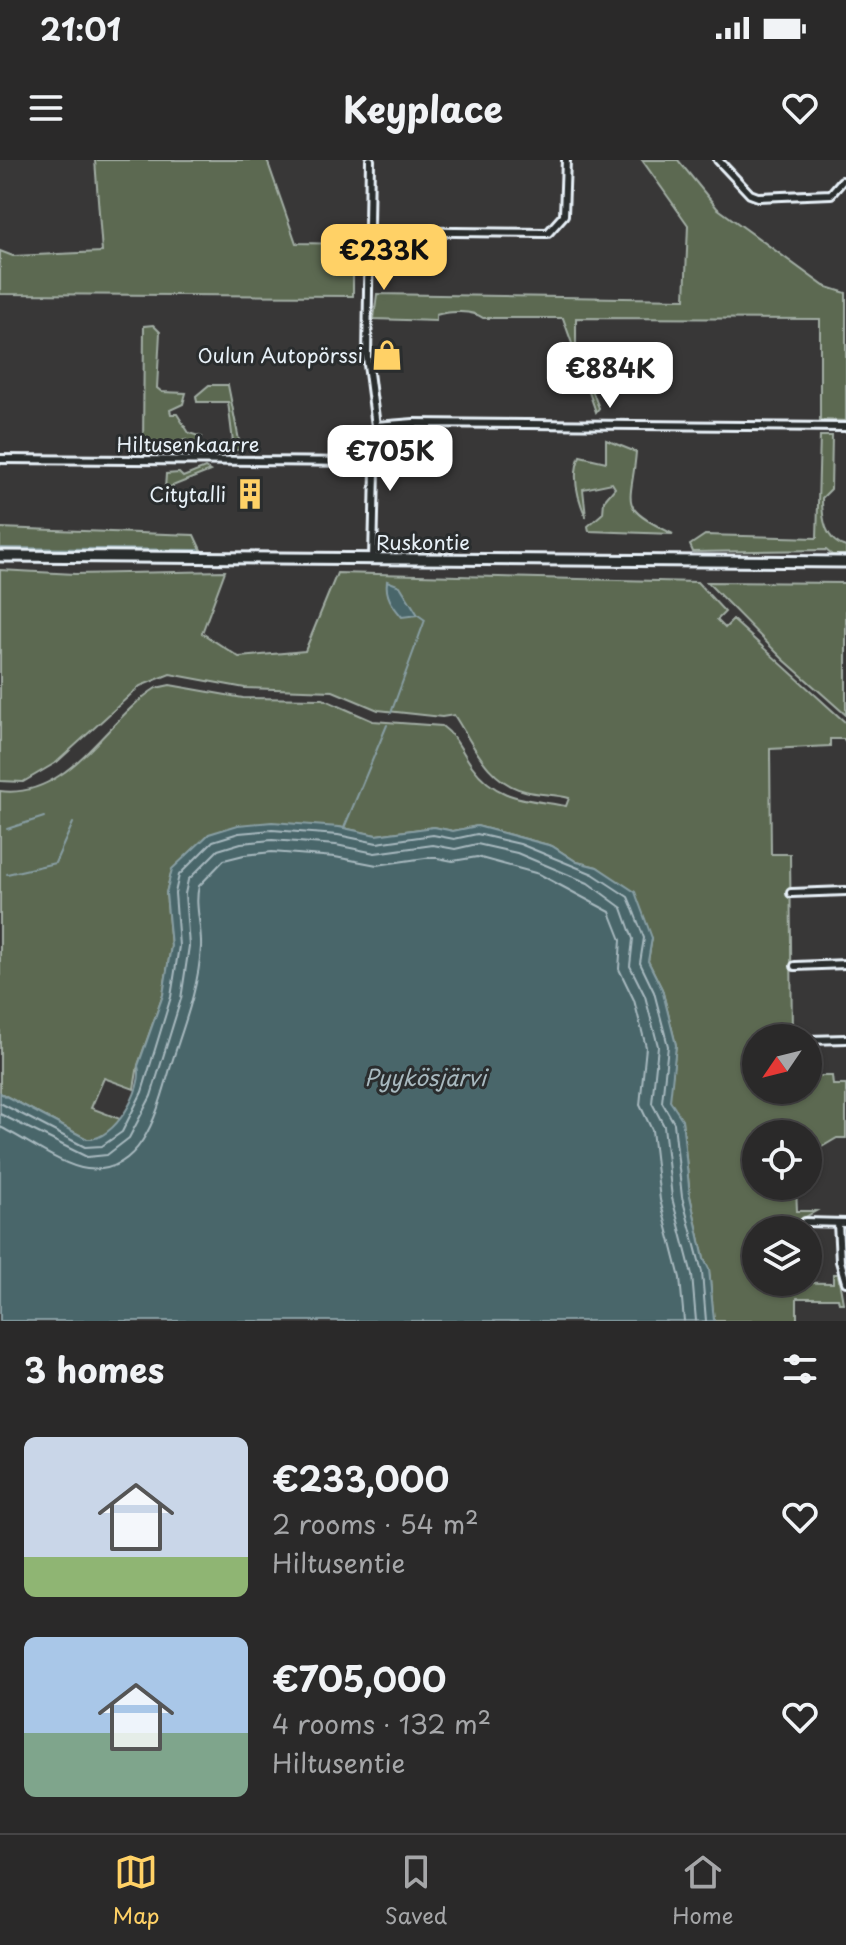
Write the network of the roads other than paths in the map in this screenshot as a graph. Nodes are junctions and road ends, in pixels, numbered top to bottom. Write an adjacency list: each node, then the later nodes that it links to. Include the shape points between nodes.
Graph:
1 (370, 160): 5 (street)
2 (566, 160): 5 (street, via 564,215 548,233)
3 (718, 160): 4 (street, via 758,197 831,194)
4 (842, 181)
5 (370, 231): 6 (street, via 367,357)
6 (376, 426): 7 (street); 9 (street)
7 (846, 427)
8 (0, 459): 9 (street, Hiltusenkaarre)
9 (375, 462): 11 (street)
10 (0, 556): 11 (main road, Ruskontie)
11 (373, 559): 12 (main road, Ruskontie)
12 (846, 562)
13 (846, 891): 14 (street)
14 (791, 893)
15 (846, 964): 16 (street)
16 (795, 966)
17 (846, 1039): 18 (street)
18 (822, 1040)
19 (822, 1222): 20 (street)
20 (842, 1223): 21 (street, via 840,1261)
21 (846, 1282)

